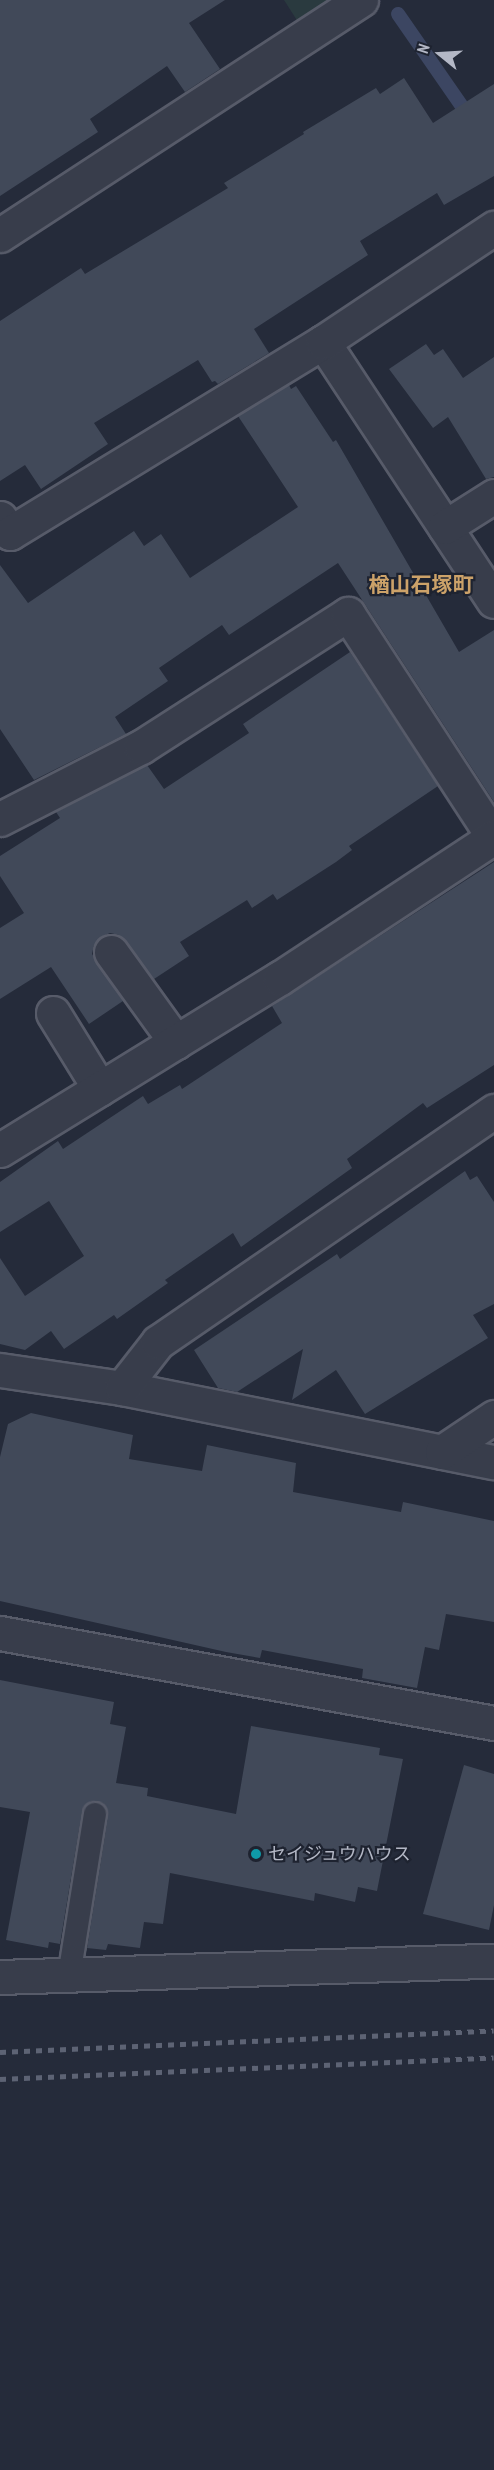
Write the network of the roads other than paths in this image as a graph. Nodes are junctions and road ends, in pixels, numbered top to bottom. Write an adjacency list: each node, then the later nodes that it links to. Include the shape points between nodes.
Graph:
1 (361, 0): 3 (street)
2 (494, 228): 4 (street)
3 (0, 235)
4 (323, 342): 6 (street, via 10,533); 7 (street)
5 (494, 496): 7 (street)
6 (0, 518)
7 (445, 527): 8 (street)
8 (494, 601)
9 (0, 819): 10 (street, via 141,747 348,614)
10 (494, 838): 13 (street)
11 (111, 952): 13 (street)
12 (53, 1013): 14 (street)
13 (176, 1042): 14 (street)
14 (100, 1089): 16 (street)
15 (494, 1112): 18 (street, via 158,1342)
16 (0, 1150)
17 (0, 1370): 18 (street)
18 (122, 1388): 20 (street)
19 (494, 1417): 20 (street)
20 (442, 1452): 21 (street)
21 (494, 1462)
22 (0, 1633): 23 (street)
23 (494, 1723)
24 (96, 1814): 26 (lane)
25 (494, 1961): 26 (street)
26 (69, 1976): 27 (street)
27 (0, 1977)

